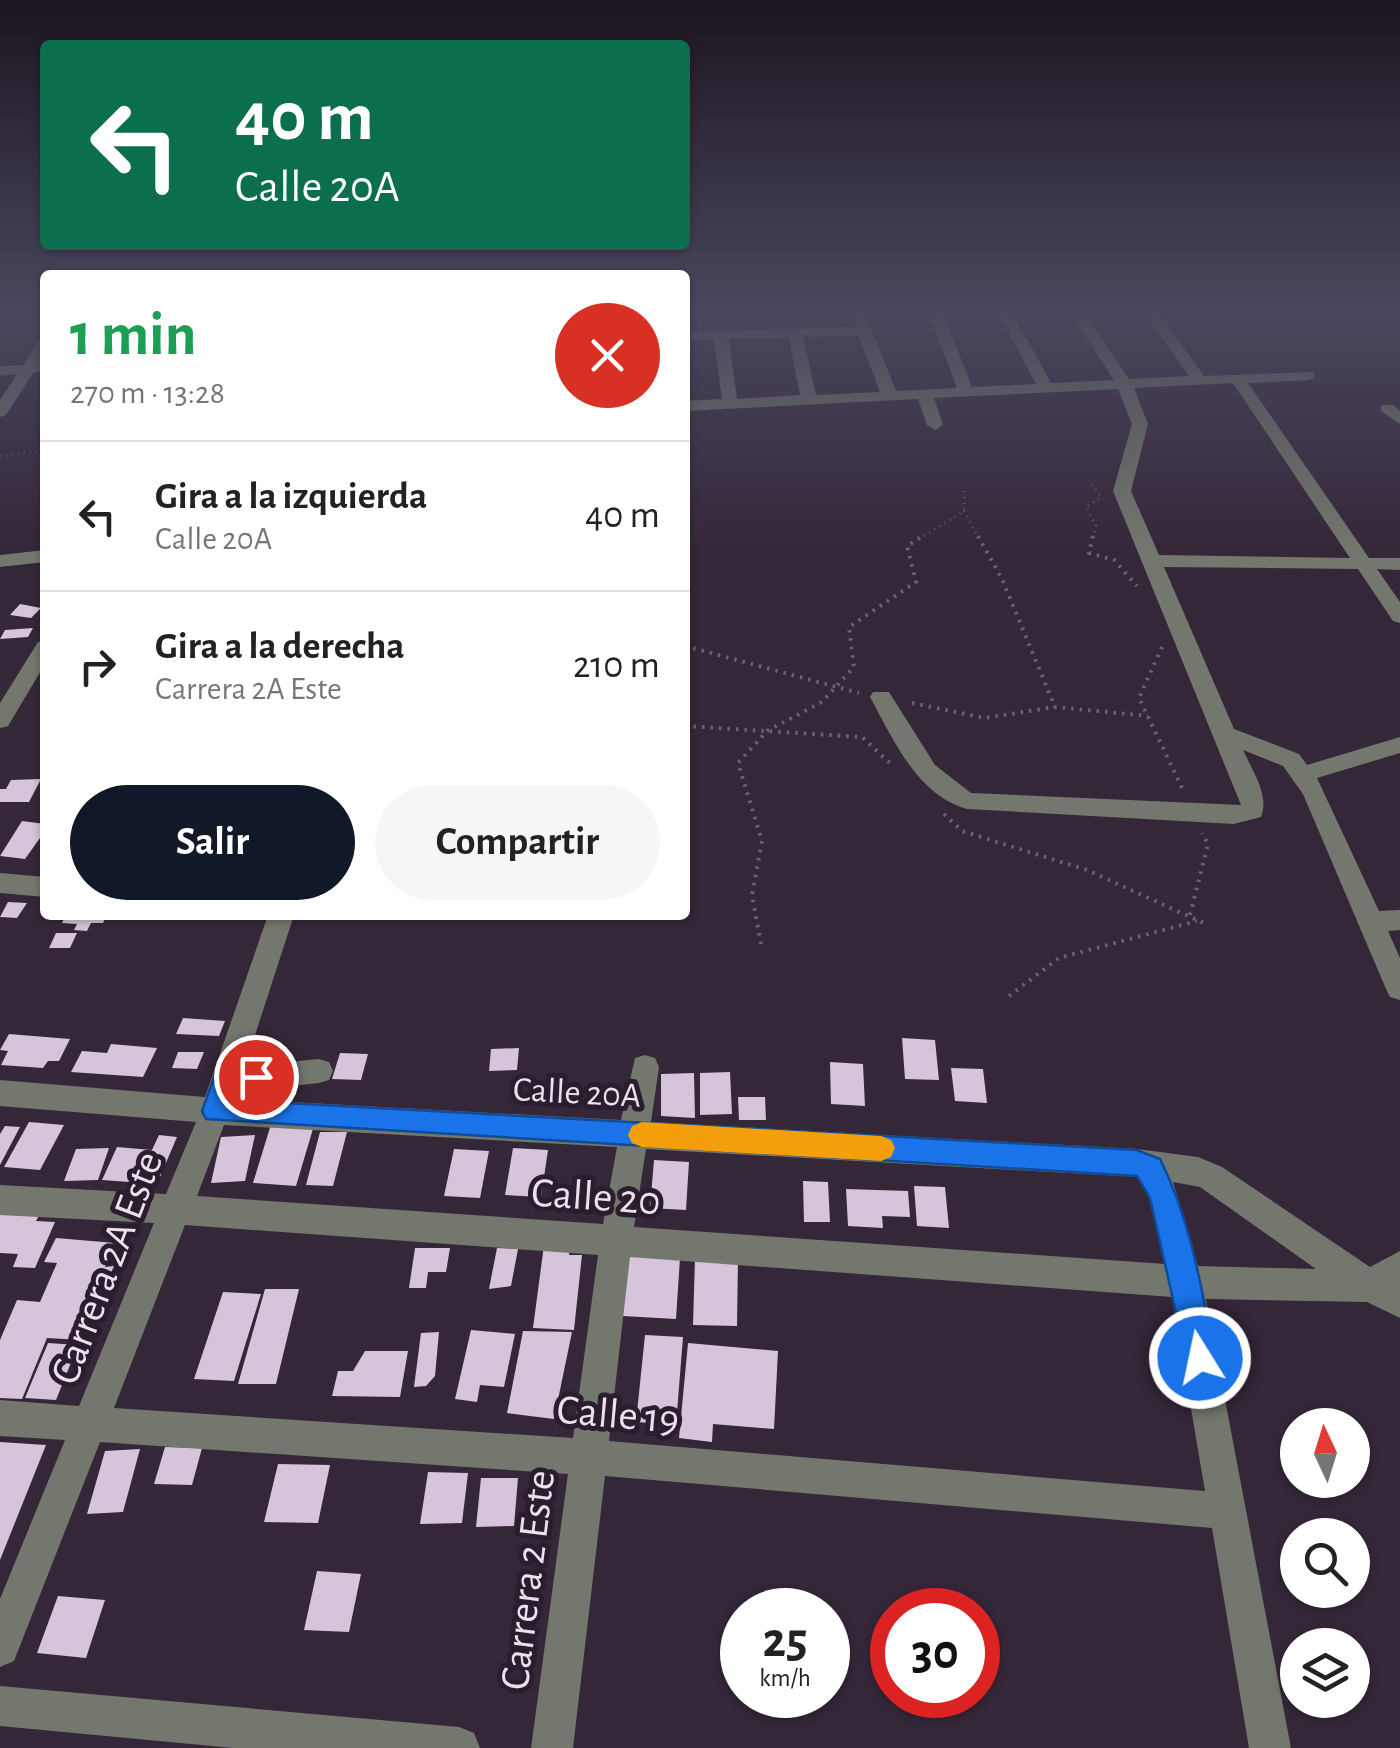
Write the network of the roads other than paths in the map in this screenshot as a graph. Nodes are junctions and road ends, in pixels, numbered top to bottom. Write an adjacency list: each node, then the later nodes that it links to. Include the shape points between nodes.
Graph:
1 (14, 390): 14 (street)
2 (728, 390): 12 (street)
3 (807, 390): 11 (street)
4 (888, 390): 10 (street)
5 (1015, 390): 8 (street)
6 (1126, 390): 18 (street, via 1140,424 1122,490)
7 (1245, 390): 19 (street)
8 (966, 392): 9 (street)
9 (924, 394): 10 (street); 15 (street)
10 (890, 396): 11 (street)
11 (809, 400): 12 (street)
12 (730, 403): 13 (street)
13 (690, 406)
14 (0, 412)
15 (936, 425)
16 (40, 556): 17 (street)
17 (0, 560)
18 (1152, 561): 19 (street); 25 (street)
19 (1361, 562): 20 (street); 21 (street)
20 (1400, 564)
21 (1396, 602)
22 (40, 655): 24 (street)
23 (881, 697): 25 (street, via 910,748 966,802 1252,811)
24 (0, 721)
25 (1224, 734): 27 (street, via 1291,760)
26 (1400, 745): 27 (street)
27 (1302, 775): 31 (street)
28 (0, 883): 29 (street)
29 (40, 887)
30 (279, 920): 37 (street, Carrera 2A Este)
31 (1370, 920): 32 (street); 33 (street)
32 (1400, 920)
33 (1400, 989)
34 (644, 1067): 38 (street, Carrera 2 Este)
35 (318, 1071): 37 (street)
36 (0, 1093): 37 (street, Calle 20A)
37 (220, 1096): 38 (street, Calle 20A); 41 (street, Carrera 2A Este)
38 (633, 1134): 39 (street, Calle 20A); 42 (street, Carrera 2 Este)
39 (1150, 1168): 44 (street); 45 (street, Calle 20A, via 1211,1177)
40 (0, 1200): 41 (street, Calle 20)
41 (174, 1208): 42 (street, Calle 20); 48 (street, Carrera 2A Este)
42 (616, 1241): 44 (street, Calle 20); 49 (street, Carrera 2 Este)
43 (1400, 1267): 45 (street)
44 (1186, 1282): 45 (street, Calle 20); 50 (street)
45 (1369, 1286): 46 (street, Calle 20A)
46 (1400, 1301)
47 (0, 1418): 48 (street, Calle 19)
48 (92, 1423): 49 (street, Calle 19); 51 (street, Carrera 2A Este)
49 (589, 1457): 50 (street, Calle 19); 54 (street, Carrera 2 Este)
50 (1227, 1511): 55 (street)
51 (0, 1647)
52 (0, 1706): 53 (street)
53 (459, 1748)
54 (552, 1748)
55 (1270, 1748)

